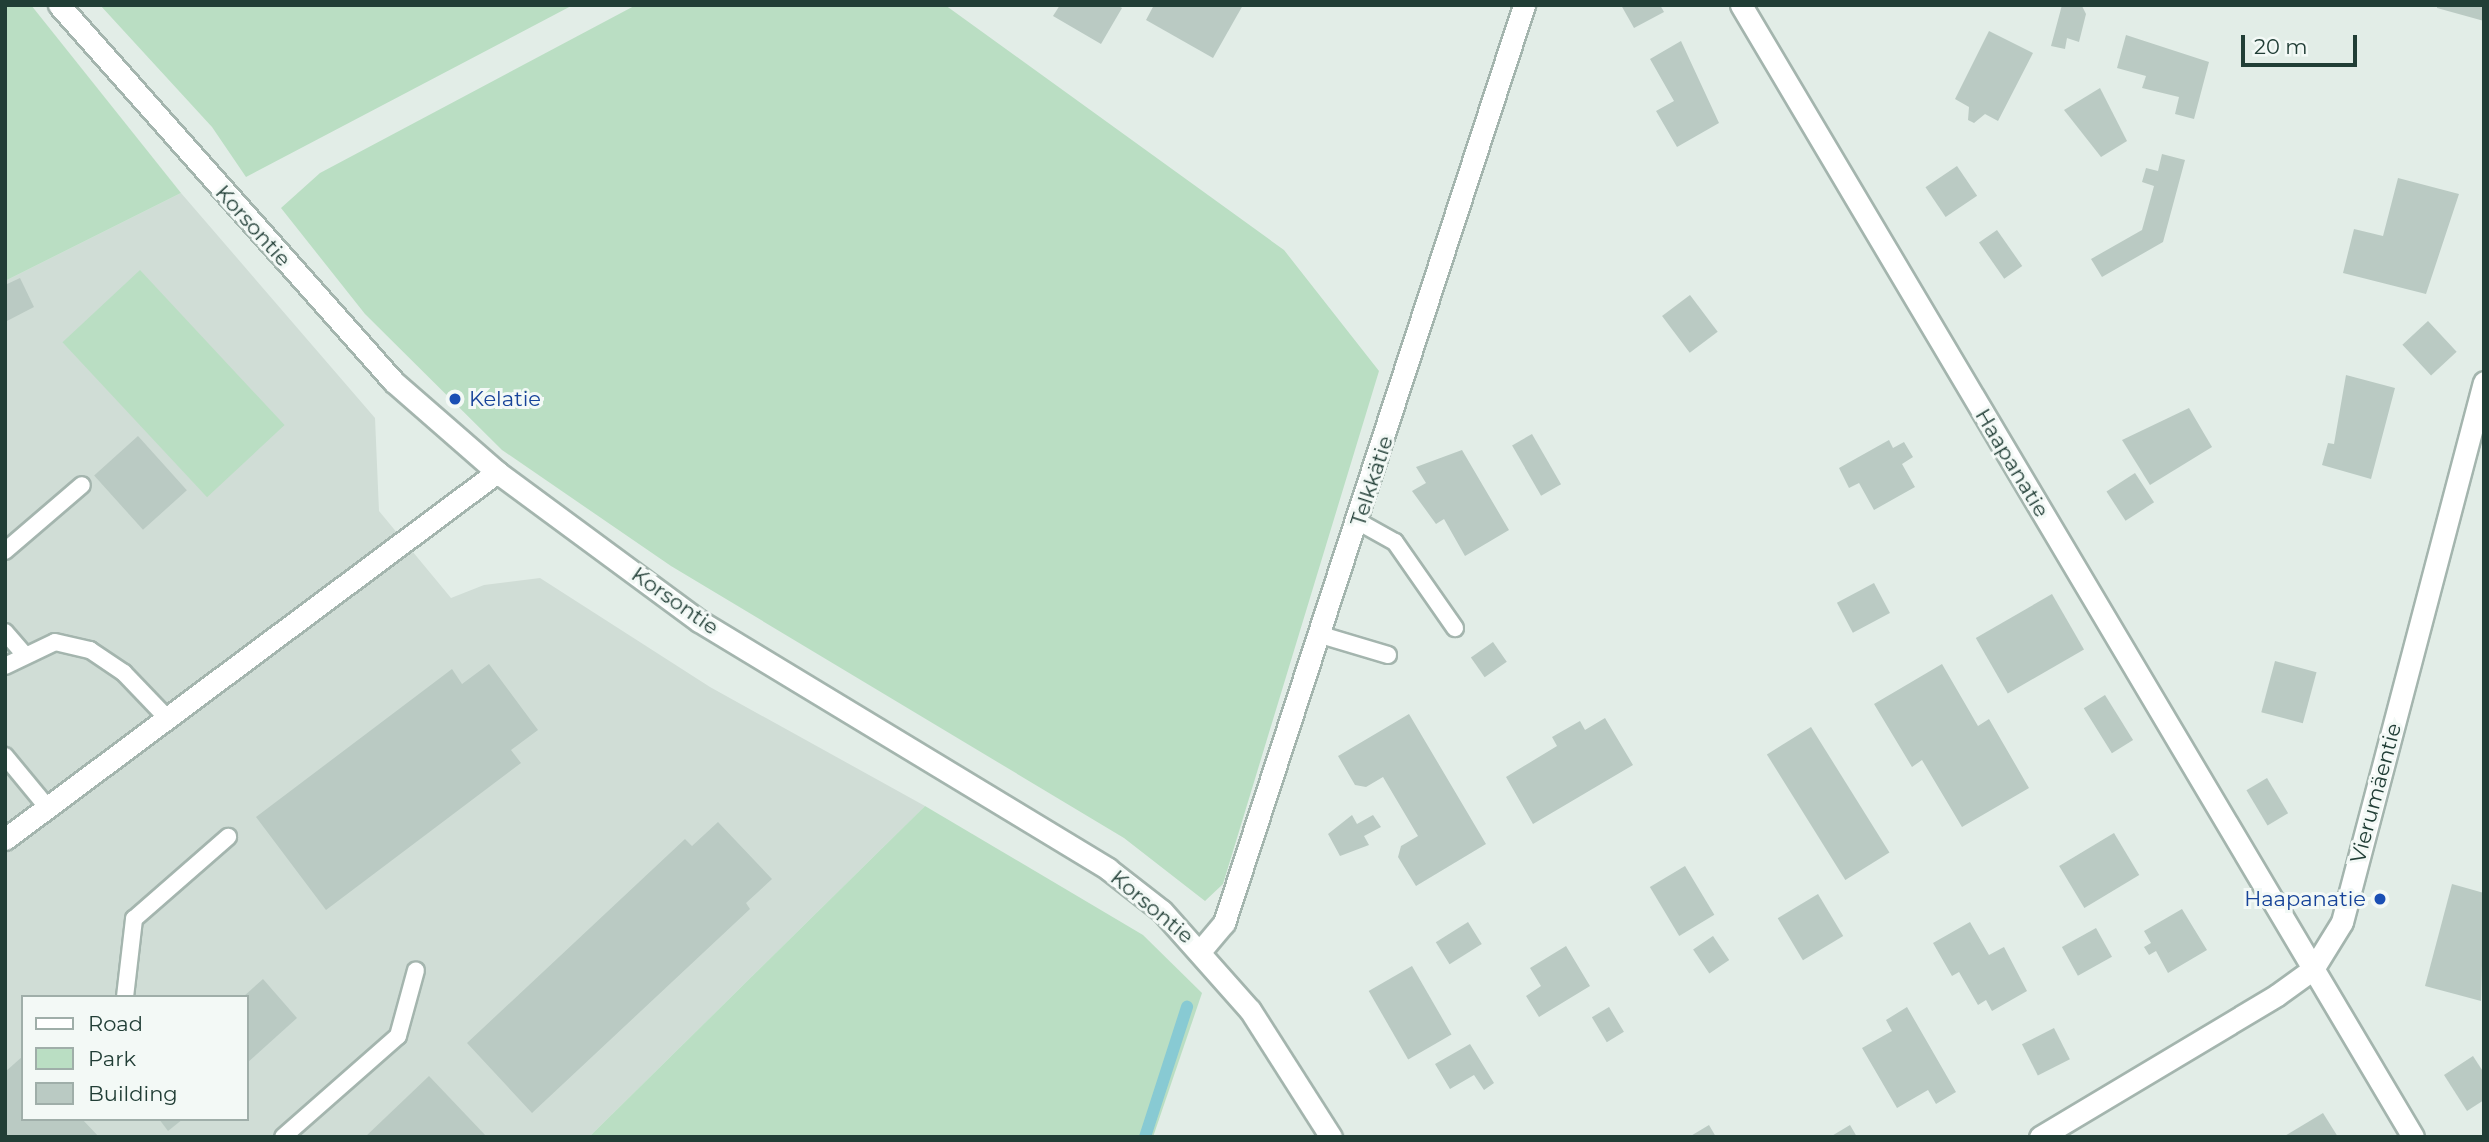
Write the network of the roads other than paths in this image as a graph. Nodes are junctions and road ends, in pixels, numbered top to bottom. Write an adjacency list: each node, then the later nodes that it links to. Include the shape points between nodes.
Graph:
1 (59, 5): 6 (street, Korsontie, via 394,382)
2 (1524, 5): 8 (street, Telkkätie)
3 (1741, 5): 22 (street, Haapanatie)
4 (2484, 382): 5 (street, Vierumäentie)
5 (2481, 405): 22 (street, Vierumäentie, via 2342,922)
6 (497, 472): 16 (street); 21 (street, Korsontie, via 699,621 1108,869)
7 (82, 485): 9 (lane)
8 (1359, 522): 10 (lane, via 1395,542); 12 (street, Telkkätie)
9 (5, 551)
10 (1455, 628)
11 (5, 632): 13 (lane)
12 (1321, 635): 14 (lane); 21 (street, Telkkätie, via 1224,923)
13 (23, 653): 15 (lane); 16 (lane, via 55,642 90,650 124,673)
14 (1388, 655)
15 (5, 666)
16 (169, 720): 18 (street)
17 (5, 755): 18 (lane)
18 (48, 808): 20 (street)
19 (228, 837): 24 (lane, via 134,919)
20 (5, 839)
21 (1202, 949): 26 (street, Korsontie, via 1251,1010)
22 (2313, 969): 27 (street, Vierumäentie); 28 (street, Haapanatie)
23 (416, 970): 25 (lane, via 398,1037)
24 (125, 995)
25 (283, 1137)
26 (1331, 1137)
27 (2039, 1137)
28 (2413, 1137)

